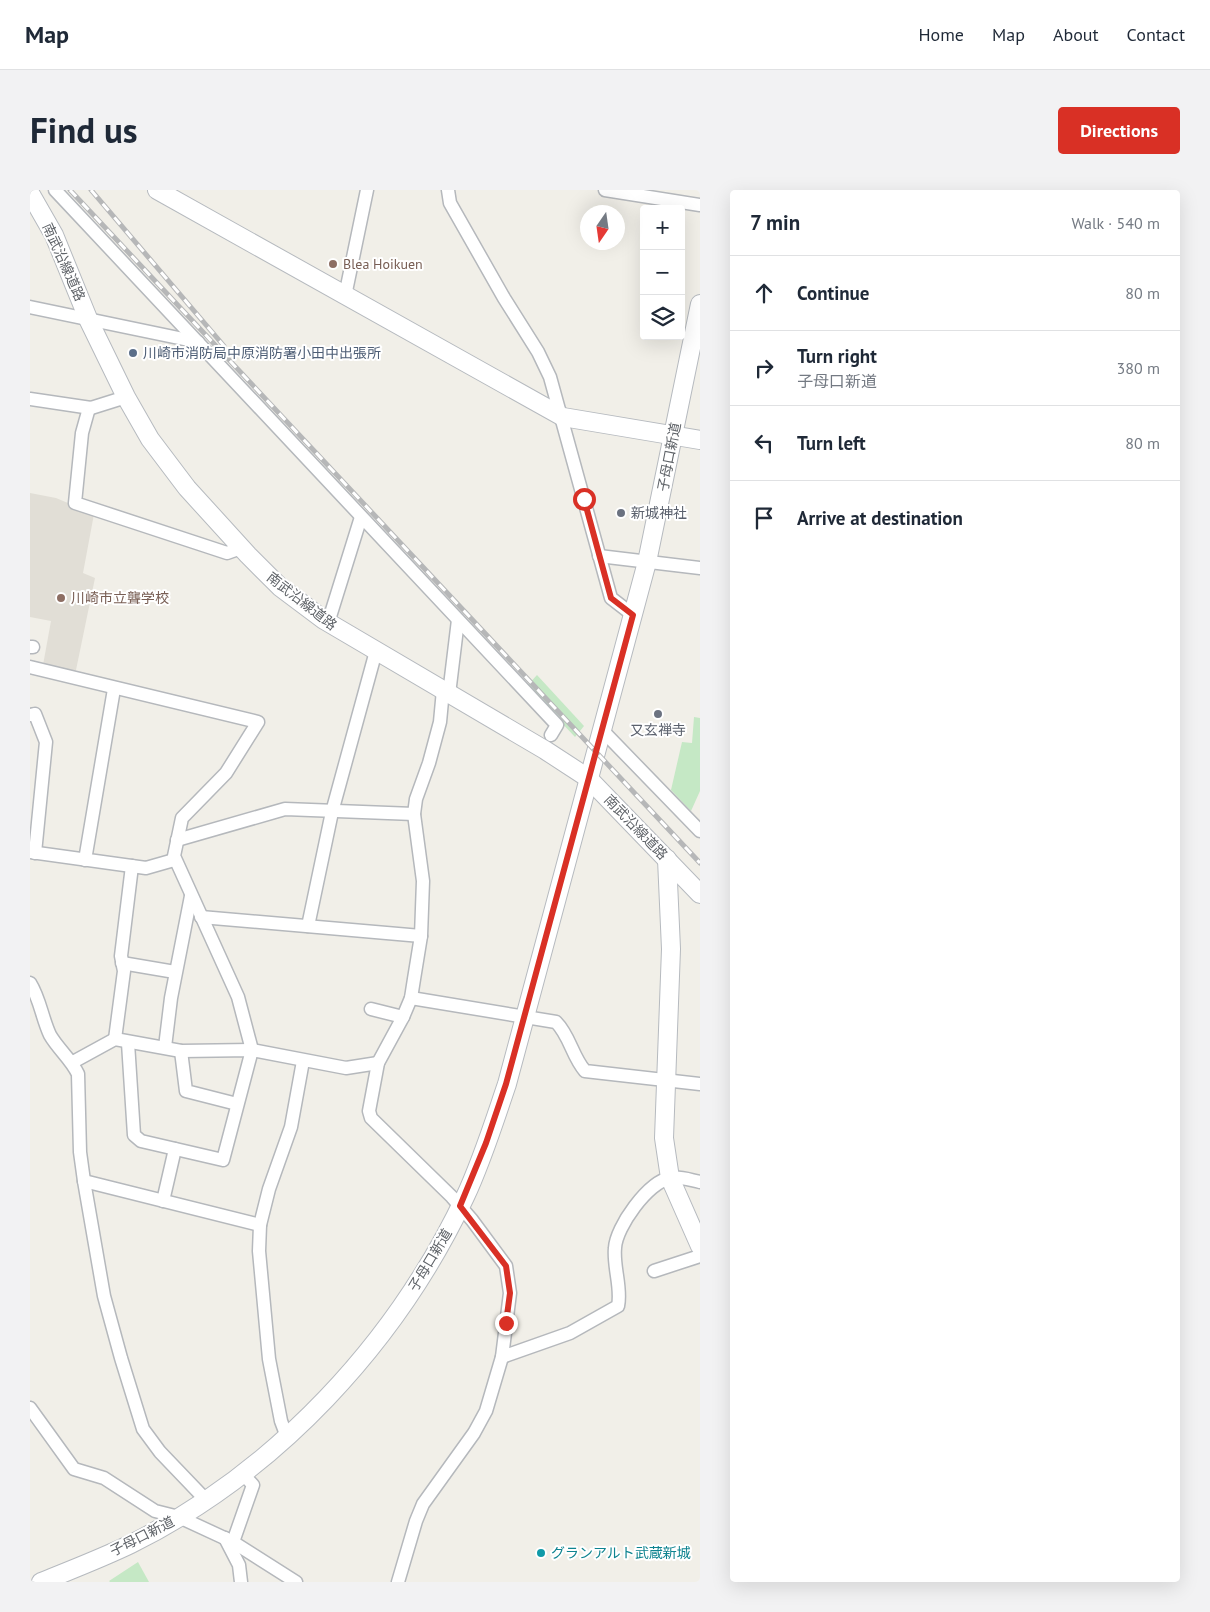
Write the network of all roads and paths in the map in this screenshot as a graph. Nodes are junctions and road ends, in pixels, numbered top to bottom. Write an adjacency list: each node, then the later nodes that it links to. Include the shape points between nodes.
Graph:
1 (55, 190): 14 (street)
2 (367, 190): 10 (street)
3 (440, 190): 8 (street)
4 (605, 190): 7 (street)
5 (162, 192): 10 (street)
6 (30, 193): 13 (street, 南武沿線道路, via 54,235)
7 (666, 195): 9 (street)
8 (449, 196): 18 (street, via 504,298 538,352)
9 (700, 205)
10 (345, 296): 18 (street)
11 (700, 304): 19 (street, 子母口新道)
12 (30, 307): 13 (street)
13 (89, 320): 14 (street); 15 (street, 南武沿線道路)
14 (198, 342): 21 (street)
15 (126, 397): 17 (street); 22 (street, 南武沿線道路, via 150,439 187,488)
16 (30, 399): 17 (street)
17 (89, 408): 22 (street, via 82,433 75,503 227,554)
18 (563, 417): 19 (street); 23 (street)
19 (674, 435): 20 (street); 24 (street, 子母口新道)
20 (700, 440)
21 (361, 517): 27 (street); 28 (street)
22 (241, 548): 28 (street, 南武沿線道路, via 280,587)
23 (600, 556): 24 (street); 26 (street, via 611,598)
24 (647, 562): 25 (street); 26 (street, 子母口新道)
25 (700, 568)
26 (633, 615): 34 (street, 子母口新道)
27 (458, 620): 32 (street); 35 (street, via 557,725)
28 (328, 623): 29 (street, 南武沿線道路)
29 (376, 651): 32 (street, 南武沿線道路); 38 (street)
30 (30, 667): 31 (street)
31 (114, 688): 41 (street, via 258,722 226,773 182,818); 44 (street)
32 (446, 692): 36 (street, 南武沿線道路); 39 (street)
33 (30, 715): 37 (street, via 35,714 46,742)
34 (601, 729): 36 (street, 子母口新道); 40 (street)
35 (551, 735)
36 (588, 778): 43 (street, 南武沿線道路); 57 (street, 子母口新道)
37 (35, 797): 42 (street)
38 (332, 812): 39 (street); 41 (street, via 285,809); 50 (street)
39 (414, 814): 51 (street, via 423,881)
40 (697, 823)
41 (177, 840): 45 (street)
42 (33, 853): 44 (street)
43 (667, 859): 47 (street, 南武沿線道路); 67 (street, via 671,949)
44 (85, 860): 46 (street)
45 (174, 860): 46 (street, via 146,868); 48 (street)
46 (132, 866): 52 (street)
47 (700, 894)
48 (191, 896): 49 (street); 53 (street)
49 (201, 918): 50 (street); 62 (street, via 238,997)
50 (308, 926): 51 (street)
51 (421, 936): 55 (street)
52 (122, 963): 53 (street); 59 (street, via 124,971)
53 (175, 972): 61 (street)
54 (30, 984): 65 (street, via 36,992 51,1036)
55 (411, 998): 57 (street); 58 (street)
56 (371, 1009): 58 (street)
57 (524, 1016): 67 (street, via 556,1022 566,1032 577,1061 585,1071); 75 (street, 子母口新道, via 498,1109)
58 (403, 1017): 66 (street)
59 (114, 1039): 60 (street); 65 (street)
60 (128, 1043): 61 (street); 70 (street, via 134,1135 141,1141)
61 (165, 1047): 63 (street)
62 (252, 1050): 63 (street); 64 (street); 69 (street)
63 (181, 1051): 69 (street, via 186,1091)
64 (303, 1061): 66 (street, via 346,1068); 76 (street, via 291,1127)
65 (73, 1062): 72 (street, via 78,1074)
66 (378, 1063): 75 (street, via 369,1111 371,1118)
67 (666, 1080): 68 (street); 71 (street, via 664,1138)
68 (700, 1084)
69 (237, 1104): 70 (street, via 223,1160)
70 (175, 1148): 74 (street)
71 (670, 1178): 73 (street); 77 (street); 80 (street, via 660,1182 641,1200 618,1230 615,1256 618,1306 570,1334)
72 (84, 1181): 74 (street); 84 (street, via 104,1296 143,1429 160,1452)
73 (700, 1182)
74 (163, 1201): 76 (street)
75 (460, 1206): 80 (street, via 506,1266 510,1293); 82 (street, 子母口新道, via 434,1257 399,1310 354,1369)
76 (260, 1225): 82 (street, via 264,1324 280,1421)
77 (700, 1246)
78 (700, 1256): 79 (street)
79 (654, 1271)
80 (502, 1357): 90 (street, via 486,1411 423,1504)
81 (30, 1408): 85 (street, via 74,1469 104,1478 154,1511)
82 (288, 1437): 83 (street, 子母口新道)
83 (242, 1472): 84 (street, 子母口新道); 86 (street, via 253,1485)
84 (205, 1499): 85 (street, 子母口新道)
85 (180, 1517): 86 (street); 87 (street, 子母口新道, via 131,1544)
86 (229, 1540): 88 (street, via 239,1565); 89 (street)
87 (41, 1582)
88 (241, 1582)
89 (296, 1582)
90 (398, 1582)

